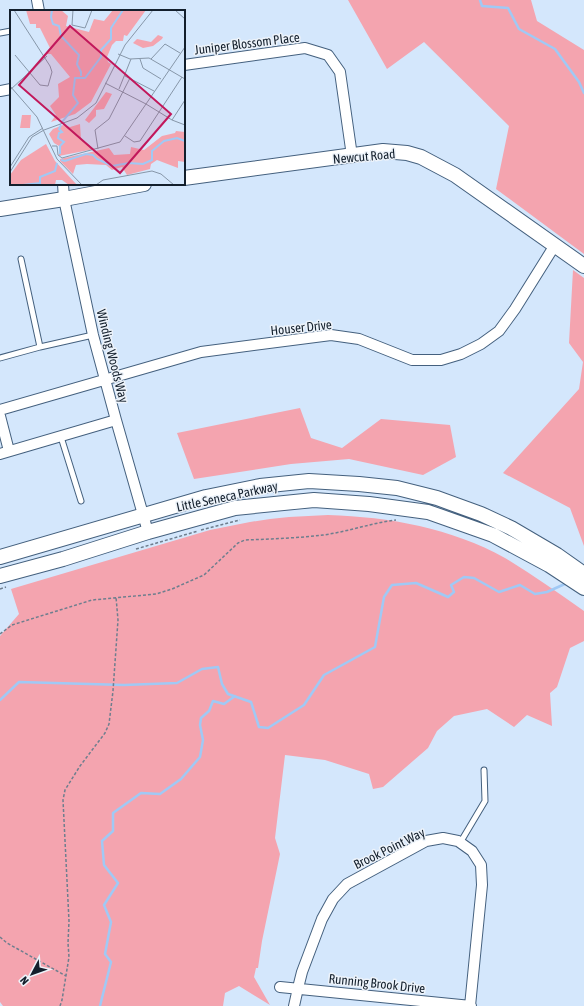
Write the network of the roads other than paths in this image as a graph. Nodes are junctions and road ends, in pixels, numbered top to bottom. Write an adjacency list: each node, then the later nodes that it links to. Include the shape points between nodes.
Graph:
1 (37, 0): 2 (street)
2 (39, 10)
3 (10, 31): 4 (lane)
4 (0, 32)
5 (185, 65): 8 (street, Juniper Blossom Place, via 305,48 328,55 340,72)
6 (10, 89): 7 (street)
7 (0, 91)
8 (352, 156): 9 (main road, Newcut Road); 14 (main road, Newcut Road, via 383,151 407,152 421,157 455,175)
9 (185, 178)
10 (63, 185): 12 (street, Winding Woods Way)
11 (139, 185): 12 (main road)
12 (64, 199): 13 (main road); 17 (street, Winding Woods Way)
13 (0, 209)
14 (555, 245): 16 (main road, Newcut Road); 20 (street, Houser Drive, via 499,331 461,354 441,360 412,360 360,338 331,335 201,352)
15 (21, 259): 18 (lane)
16 (584, 266)
17 (94, 335): 18 (lane); 20 (street, Winding Woods Way)
18 (40, 347): 19 (lane)
19 (0, 358)
20 (105, 379): 21 (street, Houser Drive); 23 (street, Winding Woods Way)
21 (0, 410)
22 (0, 416): 25 (street)
23 (116, 420): 24 (street); 27 (street, Winding Woods Way)
24 (61, 437): 25 (street); 26 (lane)
25 (5, 452)
26 (81, 501)
27 (144, 515): 28 (street, Winding Woods Way); 29 (main road, Little Seneca Parkway); 30 (main road, Little Seneca Parkway, via 206,497 260,486 310,481 397,488 437,498 511,528)
28 (148, 532): 30 (main road, Little Seneca Parkway, via 235,508 314,500 428,512); 32 (main road, Little Seneca Parkway)
29 (0, 557)
30 (553, 560): 31 (main road, Little Seneca Parkway); 33 (main road, Little Seneca Parkway)
31 (584, 574)
32 (4, 581)
33 (584, 588)
34 (484, 770): 35 (lane, via 485,801)
35 (460, 842): 37 (street, Brook Point Way, via 443,838 426,841 347,884 333,900 322,919); 39 (street, via 472,851 481,865 482,885)
36 (280, 986): 37 (street, Running Brook Drive)
37 (298, 988): 38 (street, Brook Point Way); 39 (street, Running Brook Drive)
38 (294, 1006)
39 (470, 1006)

